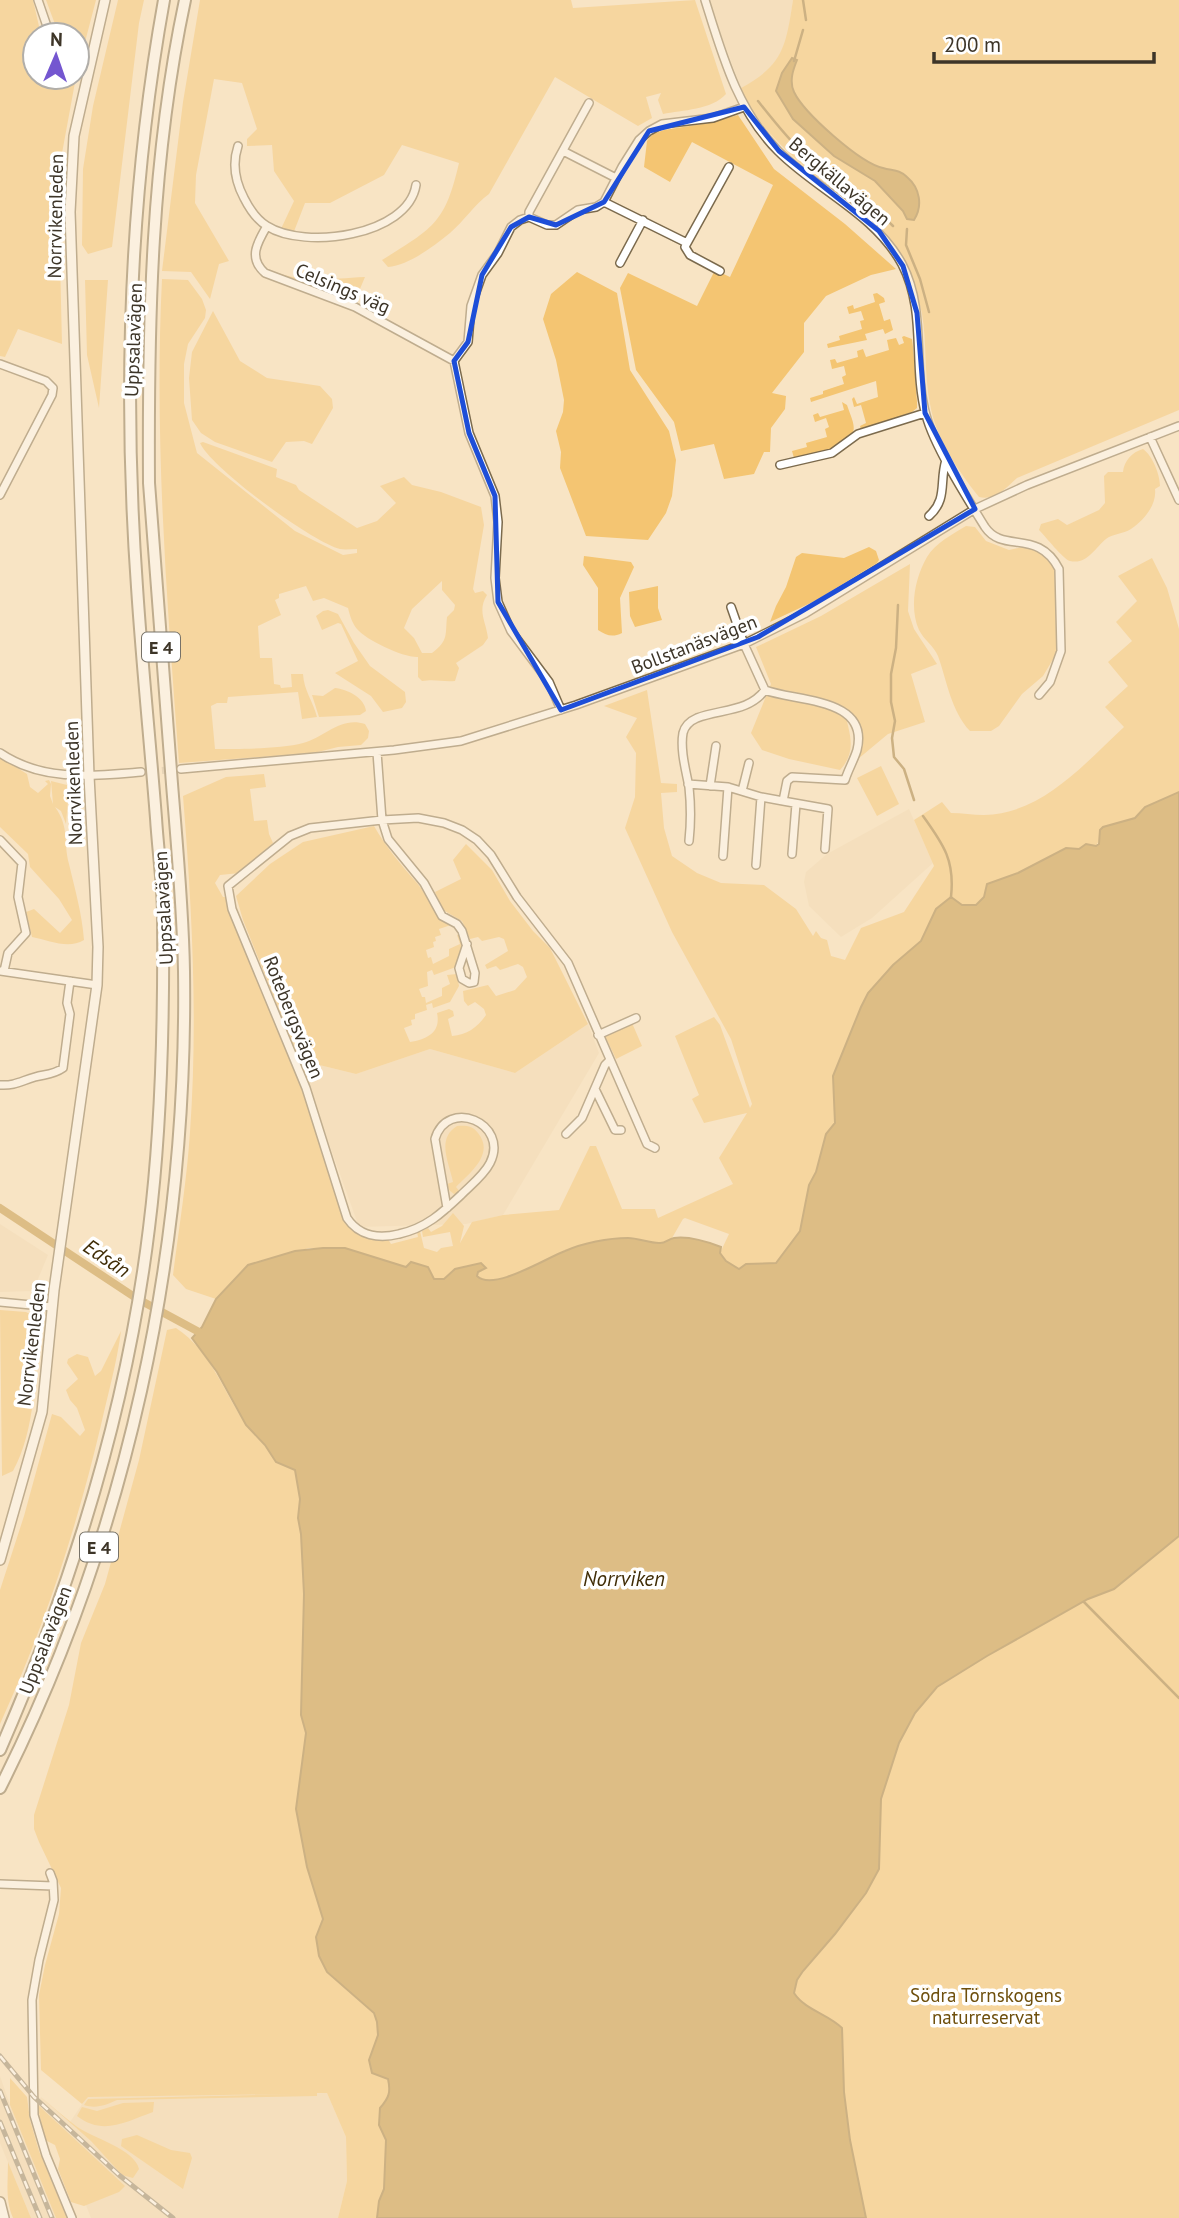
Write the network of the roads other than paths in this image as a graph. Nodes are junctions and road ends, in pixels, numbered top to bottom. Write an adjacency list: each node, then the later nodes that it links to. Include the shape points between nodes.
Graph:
1 (38, 0): 6 (street)
2 (105, 0): 7 (main road, Norrvikenleden)
3 (164, 0): 76 (highway, Uppsalavägen / E 4, via 138,189 129,384 137,589 163,910 160,1098 152,1205 111,1432 71,1573)
4 (185, 0): 77 (highway, Uppsalavägen / E 4, via 157,184 150,325 149,482 184,969 184,1054 174,1185 157,1315 96,1557 53,1675)
5 (705, 0): 10 (street, Bergkällavägen)
6 (45, 21)
7 (91, 56)
8 (83, 91): 45 (main road, Norrvikenleden, via 74,136 70,212)
9 (589, 103): 12 (street)
10 (744, 107): 14 (street, via 713,118 662,124 649,131); 25 (street, Bergkällavägen, via 779,151 879,231 903,266 917,313)
11 (238, 146): 19 (street, via 234,160 237,183 248,205)
12 (563, 151): 14 (street); 17 (street)
13 (729, 167): 20 (street)
14 (616, 178): 16 (street)
15 (416, 185): 19 (street, via 406,206 366,230 311,238)
16 (604, 202): 17 (street, via 578,210 556,225); 18 (street)
17 (529, 217): 23 (street, via 511,227 482,275 471,306 468,342)
18 (643, 220): 20 (street); 21 (street)
19 (267, 226): 23 (street, Celsings väg, via 254,254 265,273 355,307)
20 (687, 243): 22 (street, via 690,255)
21 (620, 263)
22 (720, 271)
23 (454, 361): 38 (street, via 469,433 495,496 498,602 511,631 550,682)
24 (0, 364): 30 (street, via 46,381 52,388)
25 (925, 413): 28 (street, Bergkällavägen); 29 (street, via 866,431 832,453)
26 (1179, 426): 27 (street, Bollstanäsvägen)
27 (1150, 437): 31 (street); 32 (street, Bollstanäsvägen)
28 (946, 460): 32 (street, Bergkällavägen); 33 (street, via 939,507)
29 (780, 465)
30 (0, 495)
31 (1179, 500)
32 (975, 509): 35 (street, Bollstanäsvägen, via 806,613); 37 (street, Bergkällavägen, via 998,539 1044,549 1059,569 1061,651 1050,681)
33 (929, 516)
34 (731, 607): 35 (street)
35 (744, 644): 36 (street); 38 (street, Bollstanäsvägen)
36 (765, 690): 46 (street, via 753,702 687,725 683,738); 51 (street, via 831,705 853,720 858,732 845,780 792,777)
37 (1039, 695)
38 (561, 709): 40 (street, Bollstanäsvägen, via 461,741)
39 (716, 746): 47 (street)
40 (377, 751): 43 (street, Bollstanäsvägen); 53 (street)
41 (0, 753): 45 (street, via 35,769)
42 (749, 763): 49 (street)
43 (181, 769)
44 (141, 772): 45 (street)
45 (89, 776): 63 (main road, Norrvikenleden)
46 (688, 784): 47 (street); 55 (street)
47 (710, 786): 48 (street)
48 (728, 787): 49 (street); 58 (street)
49 (742, 791): 50 (street)
50 (761, 797): 51 (street); 59 (street)
51 (783, 801): 52 (street)
52 (796, 804): 56 (street, via 828,809); 57 (street)
53 (382, 820): 60 (street, via 390,843 424,883 442,916 460,928); 65 (street, Rotebergsvägen, via 444,822 484,846 524,908 568,963); 72 (street, Rotebergsvägen, via 298,831 228,886 230,901 306,1088 351,1225 366,1234 391,1236 429,1223)
54 (0, 840): 61 (street, via 22,863 18,897 27,929 8,953)
55 (689, 841)
56 (825, 849)
57 (792, 854)
58 (723, 856)
59 (756, 865)
60 (467, 944): 60 (street, via 475,978 469,983 459,971)
61 (2, 971): 62 (street)
62 (70, 981): 63 (street); 67 (street, via 67,1003 71,1014 63,1068 14,1086)
63 (97, 985): 74 (main road, Norrvikenleden)
64 (636, 1018): 65 (street)
65 (598, 1035): 66 (street, Rotebergsvägen)
66 (610, 1060): 68 (street); 71 (street, Rotebergsvägen, via 647,1144)
67 (0, 1085)
68 (595, 1088): 69 (street, via 610,1123); 70 (street, via 582,1118)
69 (621, 1130)
70 (566, 1134)
71 (656, 1148)
72 (447, 1208): 72 (street, Rotebergsvägen, via 492,1161 488,1130 468,1118 447,1122 435,1139)
73 (0, 1302): 74 (street)
74 (52, 1307): 75 (main road, Norrvikenleden, via 41,1412)
75 (0, 1560)
76 (0, 1749)
77 (0, 1788)
78 (50, 1873): 80 (street)
79 (0, 1884): 80 (street)
80 (53, 1886): 83 (street, via 32,2000 34,2115)
81 (0, 2202): 82 (main road)
82 (4, 2218)
83 (72, 2218)

